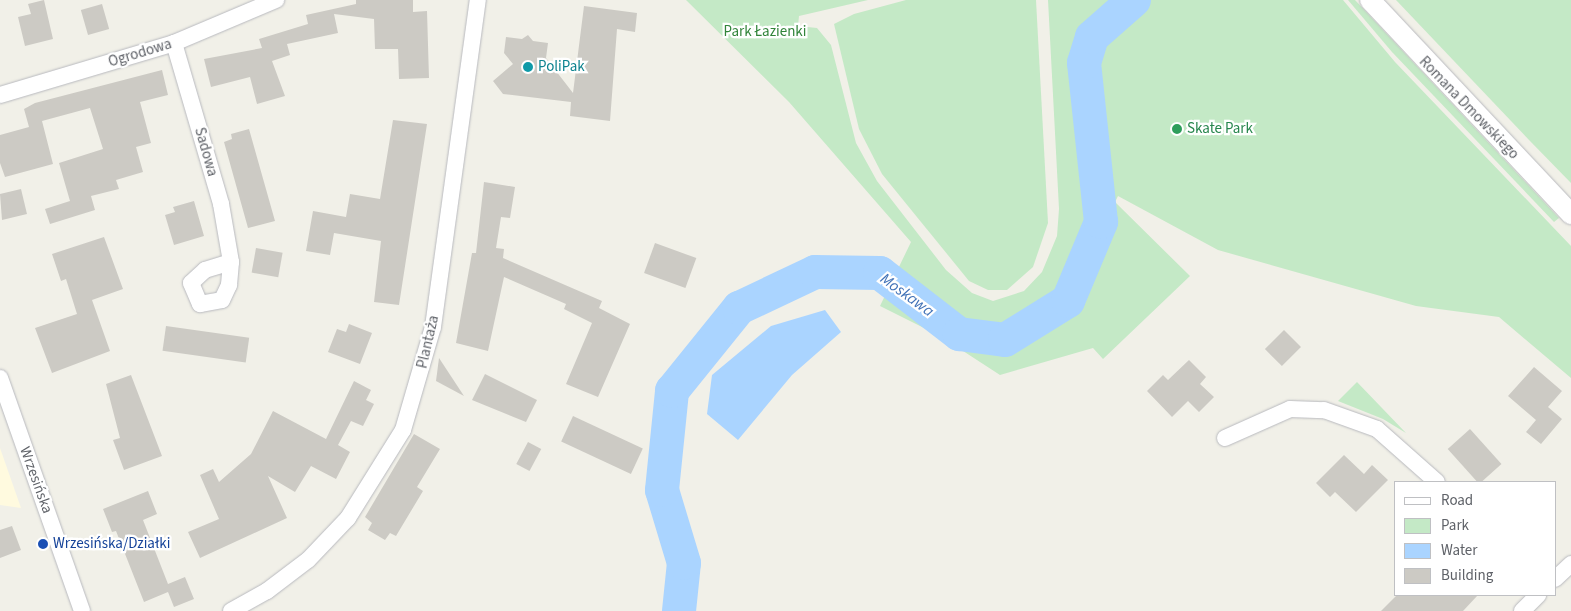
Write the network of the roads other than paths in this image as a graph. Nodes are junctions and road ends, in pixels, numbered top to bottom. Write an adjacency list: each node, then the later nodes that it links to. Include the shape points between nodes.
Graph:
1 (276, 0): 4 (street, Ogrodowa)
2 (478, 0): 15 (street, Plantaża, via 434,328 404,430 348,518 308,560 268,591)
3 (1370, 0): 6 (street, Romana Dmowskiego)
4 (174, 43): 5 (street, Ogrodowa); 7 (street, Sadowa, via 221,204)
5 (0, 95)
6 (1571, 214)
7 (231, 262)
8 (0, 378): 14 (street, Wrzesińska)
9 (1225, 438): 10 (street, via 1290,409 1324,410 1377,429)
10 (1436, 481)
11 (1571, 564): 12 (street)
12 (1556, 578)
13 (1537, 596): 16 (street)
14 (82, 611)
15 (231, 611)
16 (1522, 611)

